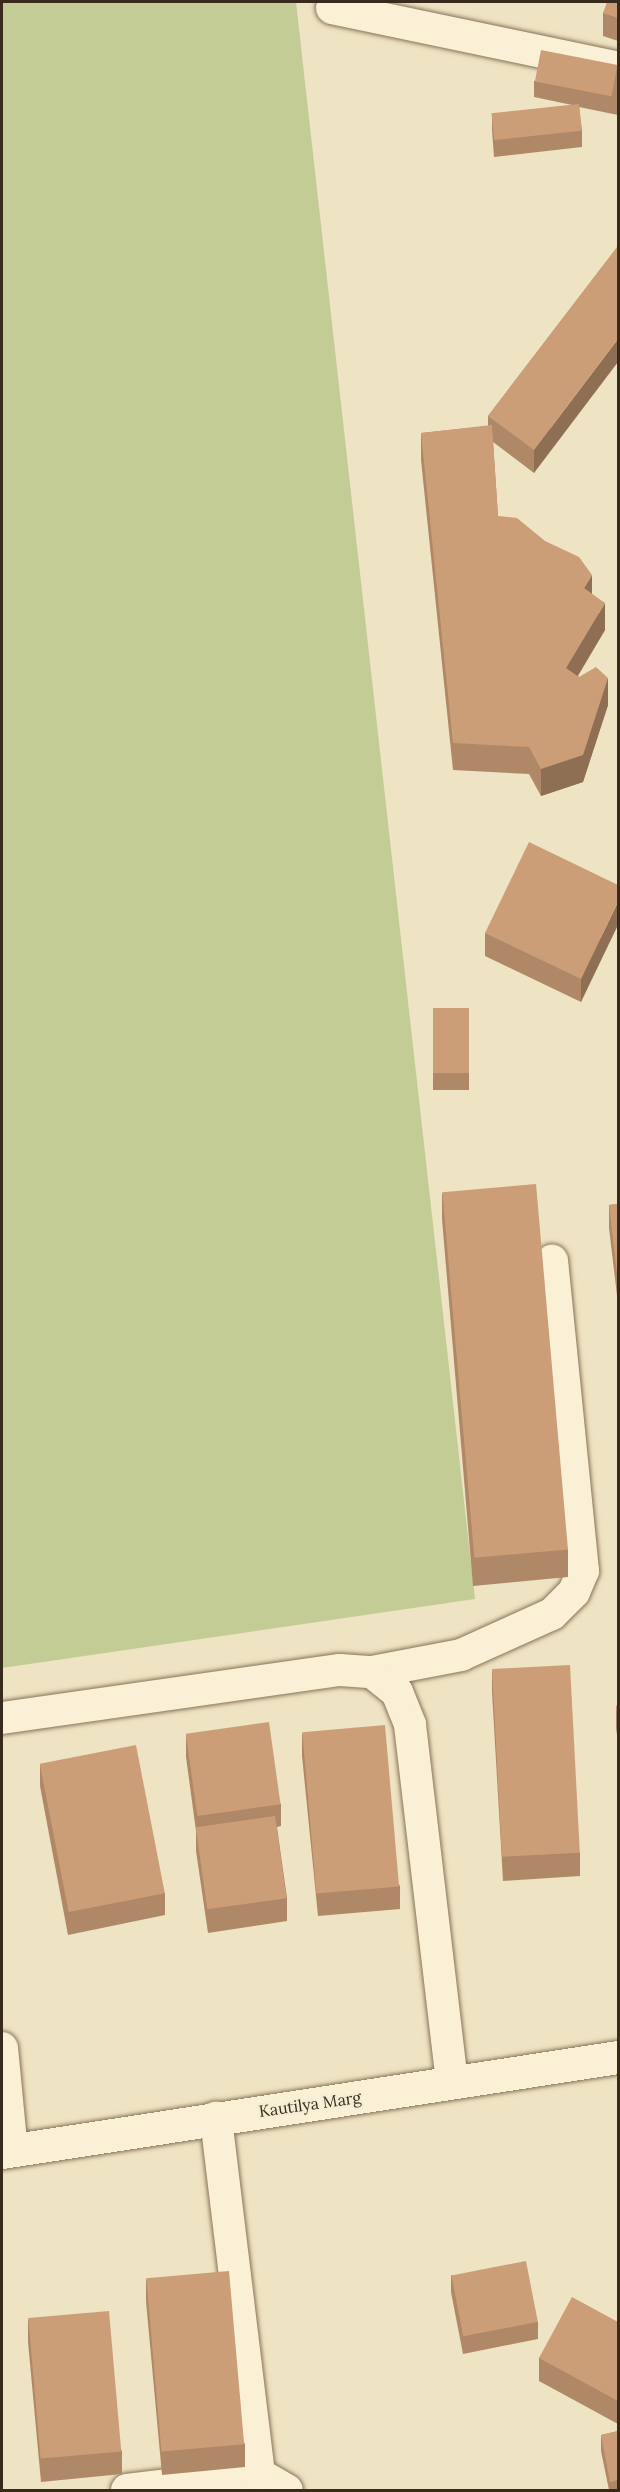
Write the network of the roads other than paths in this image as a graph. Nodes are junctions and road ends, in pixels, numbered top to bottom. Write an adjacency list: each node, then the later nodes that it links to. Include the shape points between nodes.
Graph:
1 (332, 8): 2 (street)
2 (618, 68)
3 (552, 1261): 4 (street, via 583,1570 574,1592 552,1614 461,1655)
4 (372, 1672): 5 (street, via 339,1670); 8 (street, via 397,1692 410,1725)
5 (2, 1718)
6 (2, 2048): 10 (street)
7 (618, 2057): 8 (street, Kautilya Marg)
8 (452, 2083): 9 (street, Kautilya Marg)
9 (216, 2118): 10 (street, Kautilya Marg); 11 (street)
10 (7, 2151)
11 (259, 2474): 12 (street); 13 (street)
12 (127, 2490)
13 (287, 2490)

